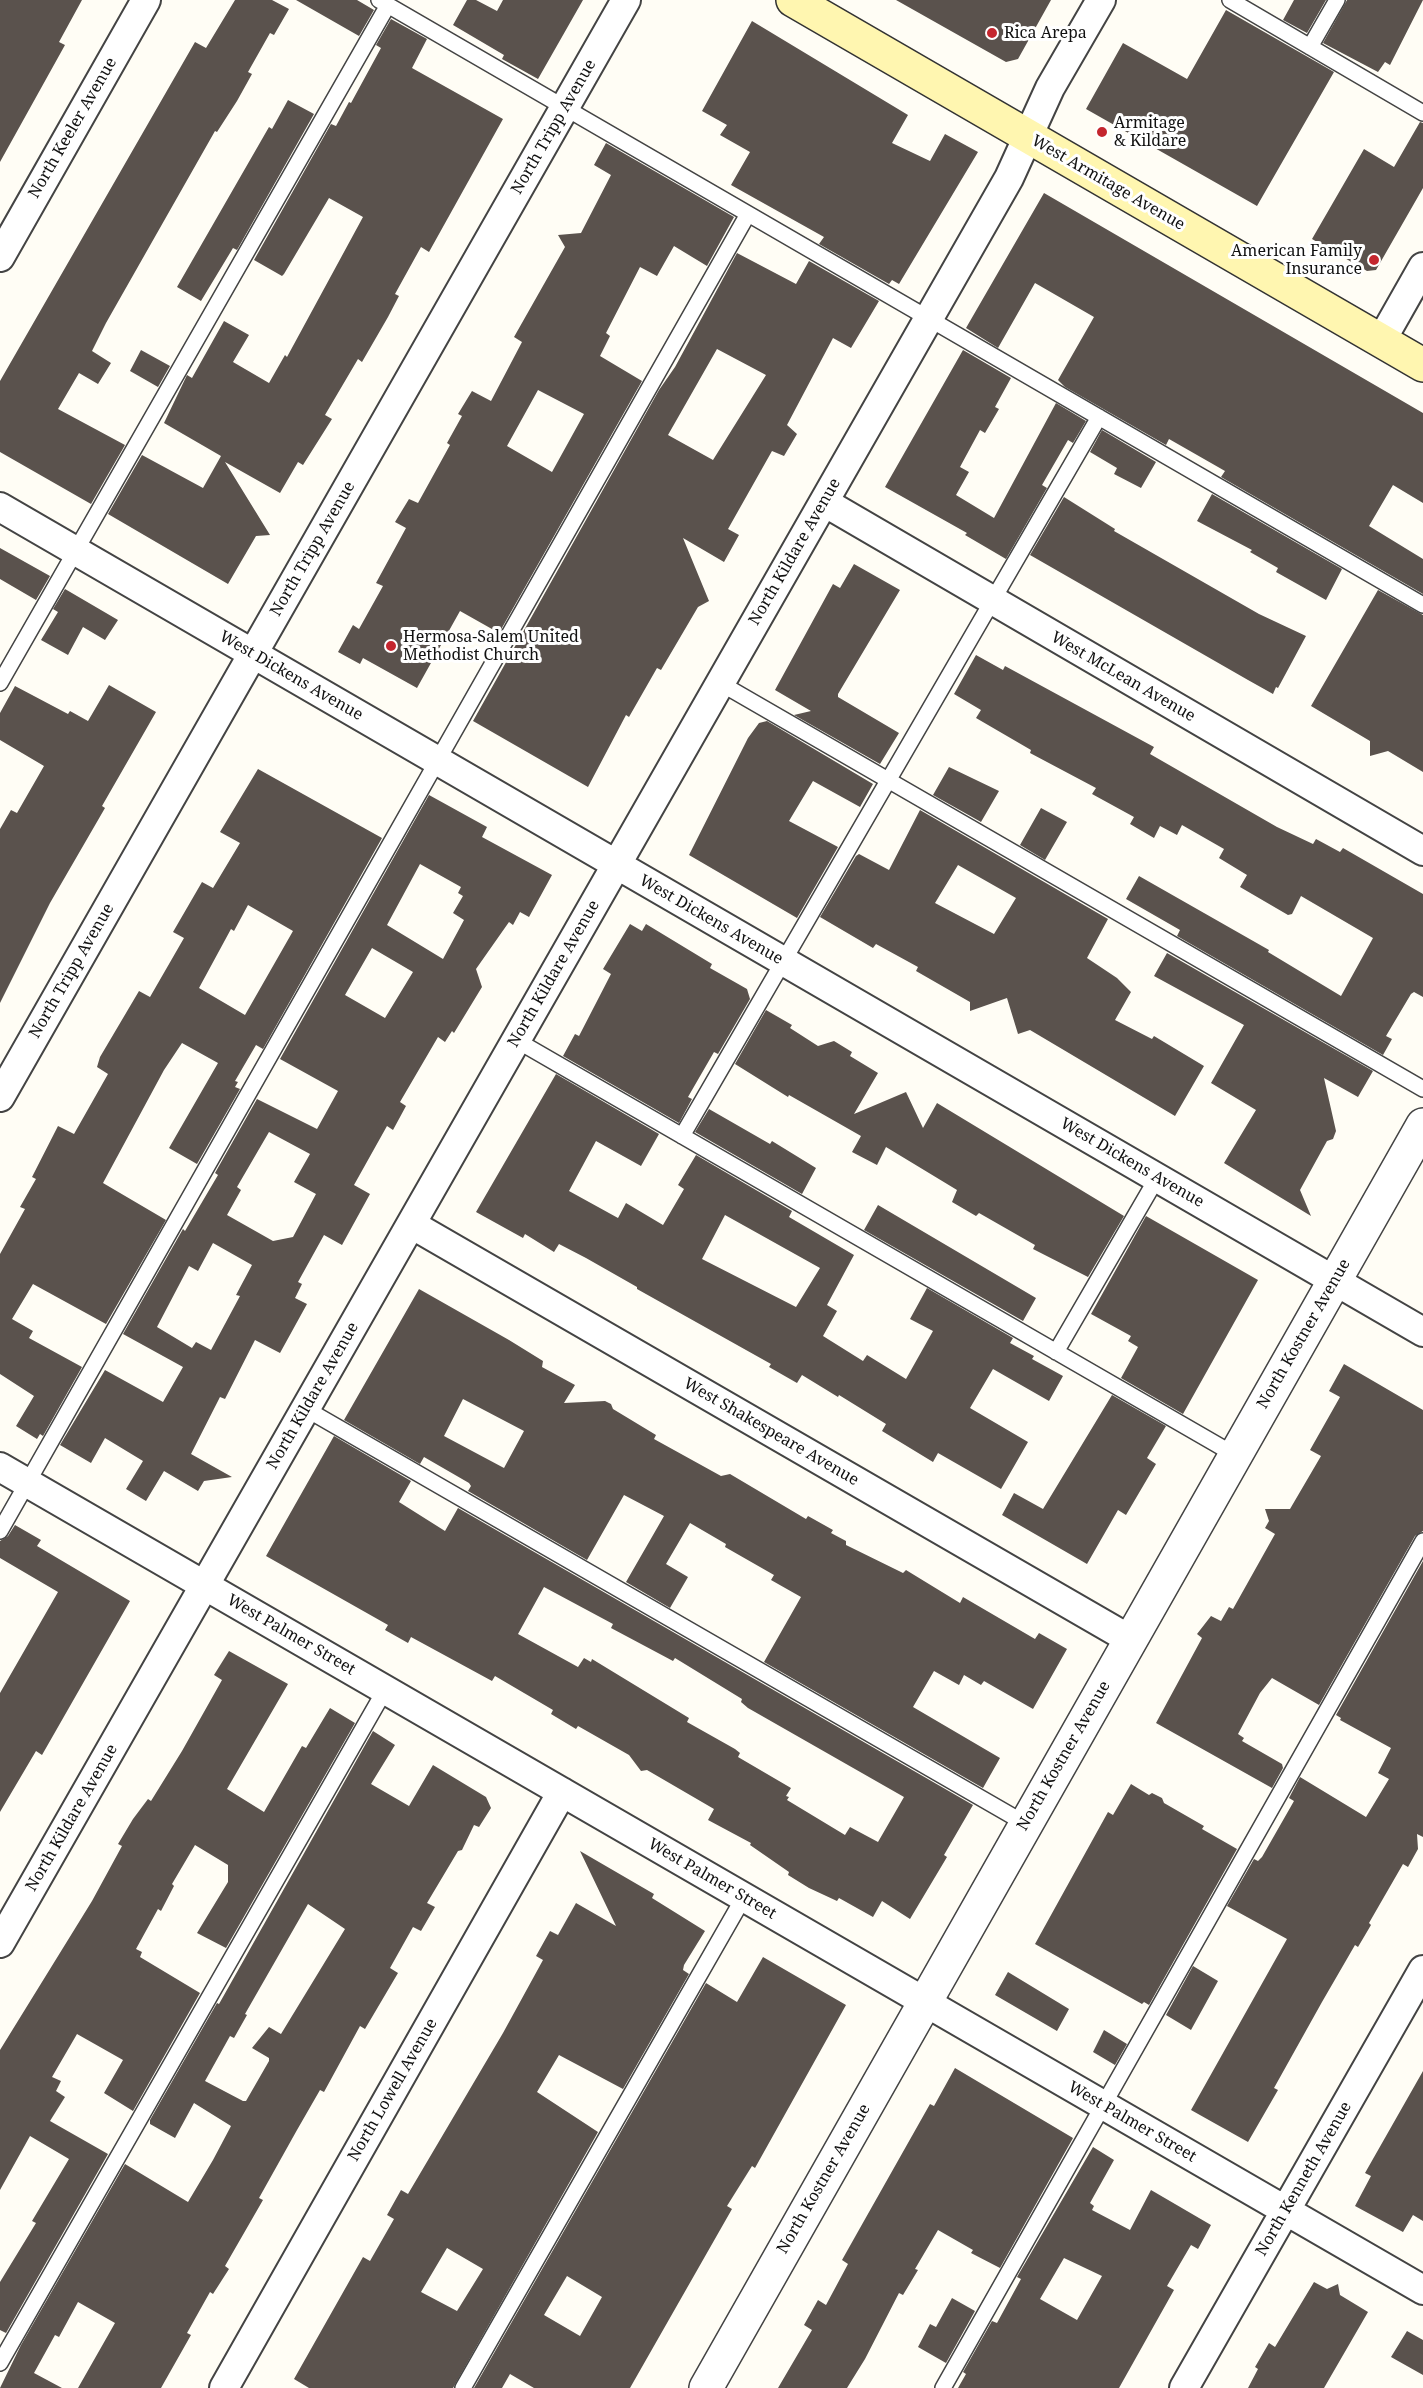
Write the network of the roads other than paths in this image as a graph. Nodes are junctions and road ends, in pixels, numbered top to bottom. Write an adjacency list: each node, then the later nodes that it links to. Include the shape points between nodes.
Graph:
1 (146, 0): 13 (street, North Keeler Avenue)
2 (626, 0): 9 (street, North Tripp Avenue)
3 (792, 0): 11 (main road, West Armitage Avenue)
4 (1101, 0): 11 (street, North Kildare Avenue, via 1050,88)
5 (1230, 0): 8 (lane)
6 (1337, 0): 8 (lane)
7 (383, 2): 9 (lane); 21 (lane)
8 (1310, 47): 10 (lane)
9 (565, 108): 12 (lane); 24 (street, North Tripp Avenue)
10 (1423, 113)
11 (1028, 136): 15 (street, North Kildare Avenue, via 1009,178); 16 (main road, West Armitage Avenue)
12 (748, 214): 15 (lane); 27 (lane)
13 (0, 257)
14 (1423, 267): 16 (street)
15 (929, 318): 18 (lane); 19 (street, North Kildare Avenue)
16 (1381, 340): 17 (main road, West Armitage Avenue)
17 (1423, 365)
18 (1099, 417): 22 (lane); 23 (lane)
19 (824, 502): 22 (street, West McLean Avenue); 25 (street, North Kildare Avenue)
20 (0, 507): 21 (street, West Dickens Avenue)
21 (75, 551): 24 (street, West Dickens Avenue); 26 (lane)
22 (992, 601): 28 (lane); 29 (street, West McLean Avenue)
23 (1423, 604)
24 (253, 654): 27 (street, West Dickens Avenue); 34 (street, North Tripp Avenue)
25 (720, 683): 28 (lane); 30 (street, North Kildare Avenue)
26 (0, 684)
27 (437, 761): 30 (street, West Dickens Avenue); 45 (lane)
28 (888, 780): 31 (lane); 33 (lane)
29 (1423, 851)
30 (616, 865): 31 (street, West Dickens Avenue); 32 (street, North Kildare Avenue)
31 (783, 961): 36 (lane); 37 (street, West Dickens Avenue)
32 (516, 1040): 36 (lane); 38 (street, North Kildare Avenue)
33 (1423, 1089)
34 (0, 1098)
35 (1423, 1125): 39 (street, North Kostner Avenue)
36 (682, 1136): 41 (lane)
37 (1157, 1178): 39 (street, West Dickens Avenue); 41 (lane)
38 (411, 1224): 42 (street, North Kildare Avenue); 49 (street, West Shakespeare Avenue)
39 (1335, 1281): 40 (street, West Dickens Avenue); 43 (street, North Kostner Avenue)
40 (1423, 1332)
41 (1056, 1352): 43 (lane)
42 (306, 1408): 48 (street, North Kildare Avenue); 52 (lane)
43 (1235, 1455): 49 (street, North Kostner Avenue)
44 (0, 1467): 45 (street, West Palmer Street)
45 (27, 1483): 46 (lane); 48 (street, West Palmer Street)
46 (0, 1531)
47 (1423, 1541): 57 (lane)
48 (205, 1585): 50 (street, West Palmer Street); 54 (street, North Kildare Avenue)
49 (1131, 1640): 52 (street, North Kostner Avenue)
50 (385, 1690): 51 (street, West Palmer Street); 60 (lane)
51 (562, 1792): 53 (street, West Palmer Street); 61 (street, North Lowell Avenue)
52 (1026, 1824): 56 (street, North Kostner Avenue)
53 (744, 1897): 56 (street, West Palmer Street); 62 (lane)
54 (0, 1943)
55 (1423, 1970): 58 (street, North Kenneth Avenue)
56 (925, 2002): 57 (street, West Palmer Street); 63 (street, North Kostner Avenue)
57 (1103, 2105): 58 (street, West Palmer Street); 64 (lane)
58 (1286, 2211): 59 (street, West Palmer Street); 65 (street, North Kenneth Avenue)
59 (1423, 2290)
60 (0, 2363)
61 (224, 2388)
62 (463, 2388)
63 (706, 2388)
64 (944, 2388)
65 (1184, 2388)

